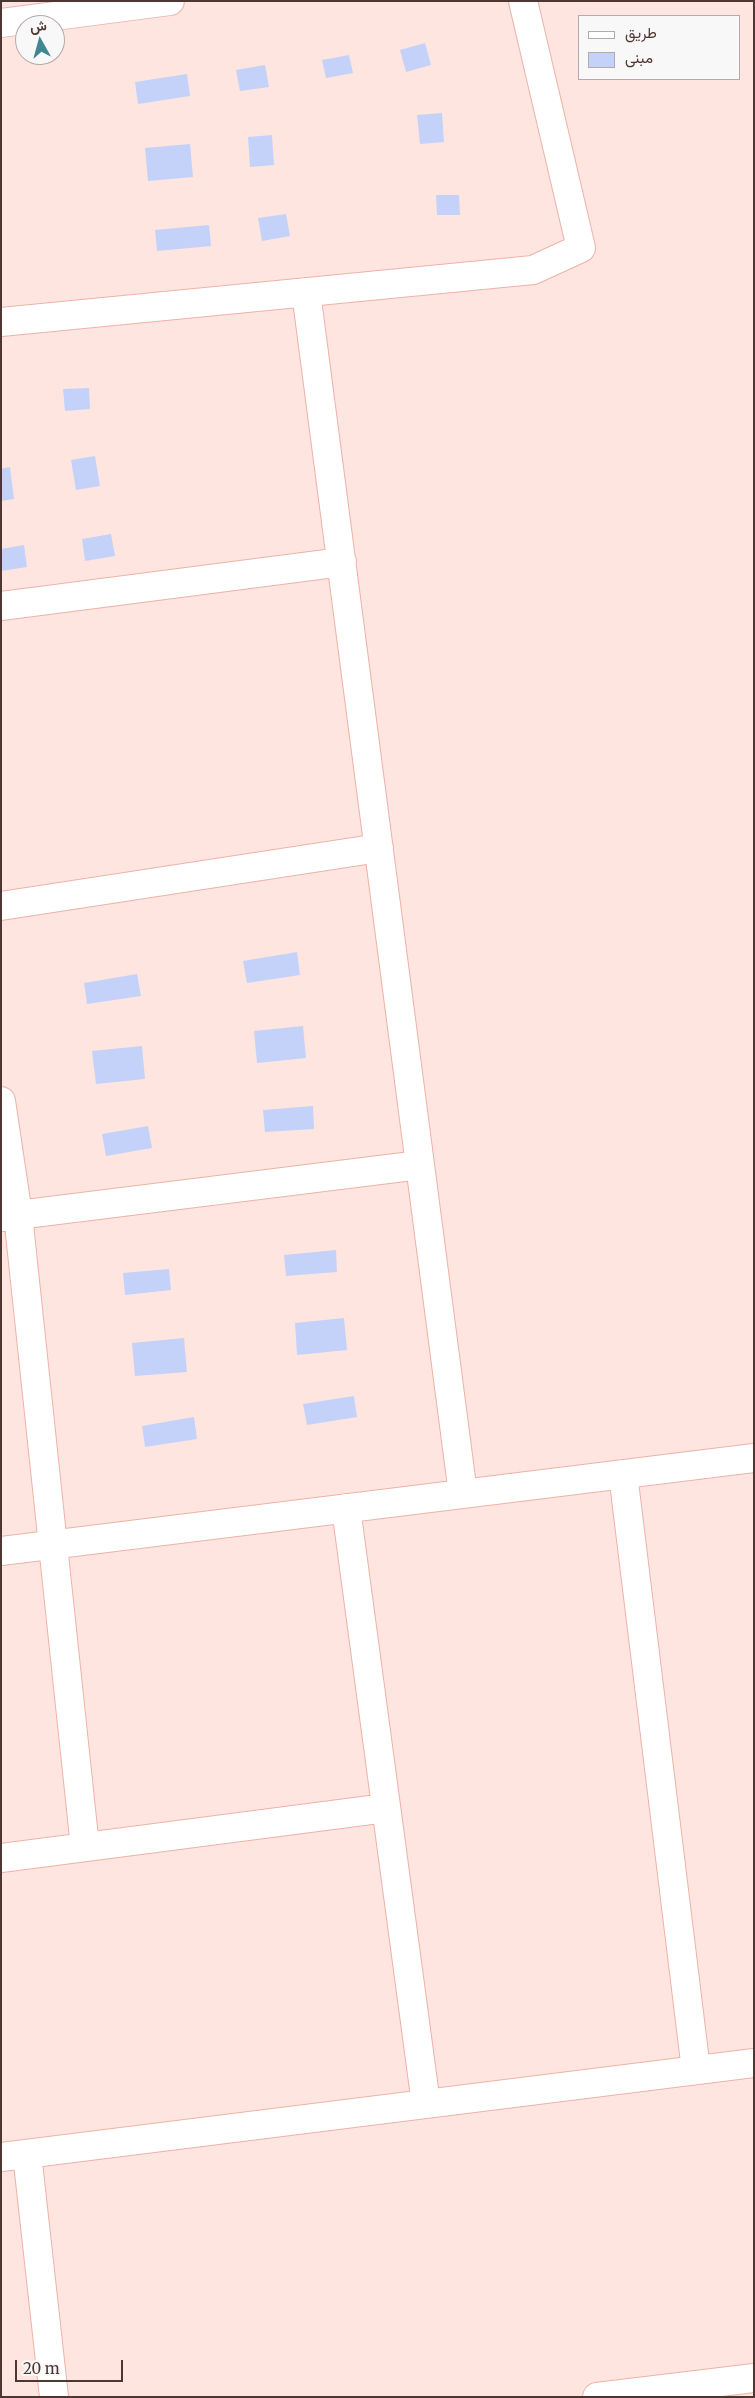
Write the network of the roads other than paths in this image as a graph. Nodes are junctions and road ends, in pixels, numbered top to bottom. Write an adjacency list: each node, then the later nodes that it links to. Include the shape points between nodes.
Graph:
1 (170, 1): 3 (street)
2 (523, 1): 4 (street, via 580,248 533,270)
3 (1, 24)
4 (306, 292): 5 (street); 6 (street)
5 (1, 322)
6 (342, 562): 7 (street); 8 (street)
7 (1, 606)
8 (379, 848): 9 (street); 11 (street)
9 (1, 906)
10 (1, 1102): 12 (street)
11 (420, 1165): 12 (street); 15 (street)
12 (10, 1216): 17 (street)
13 (754, 1458): 14 (street)
14 (622, 1474): 15 (street); 23 (street)
15 (463, 1494): 16 (street)
16 (346, 1508): 17 (street); 19 (street)
17 (52, 1545): 18 (street); 20 (street)
18 (1, 1551)
19 (386, 1808): 20 (street); 24 (street)
20 (86, 1847): 21 (street)
21 (1, 1858)
22 (754, 2063): 23 (street)
23 (696, 2070): 24 (street)
24 (426, 2104): 25 (street)
25 (14, 2155): 27 (street)
26 (737, 2385): 28 (street)
27 (54, 2397)
28 (597, 2397)

